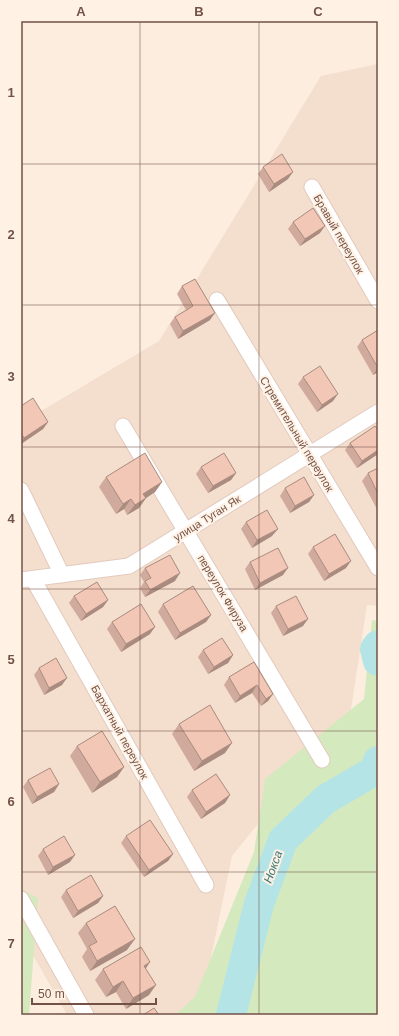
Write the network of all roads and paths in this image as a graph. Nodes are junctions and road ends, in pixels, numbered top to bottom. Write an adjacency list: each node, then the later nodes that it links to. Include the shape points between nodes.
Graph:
1 (312, 187): 3 (street, Бравый переулок)
2 (216, 300): 6 (street, Стремительный переулок)
3 (378, 301)
4 (378, 412): 6 (street, улица Туган Як)
5 (123, 426): 8 (street, переулок Фируза)
6 (310, 454): 8 (street, улица Туган Як); 9 (street, Стремительный переулок)
7 (21, 490): 10 (street)
8 (186, 531): 10 (street, улица Туган Як, via 129,566); 12 (street, переулок Фируза)
9 (378, 568)
10 (62, 575): 11 (street, улица Туган Як)
11 (27, 580): 13 (street, Бархатный переулок)
12 (322, 760)
13 (206, 885)
14 (21, 899): 15 (street)
15 (86, 1015)

